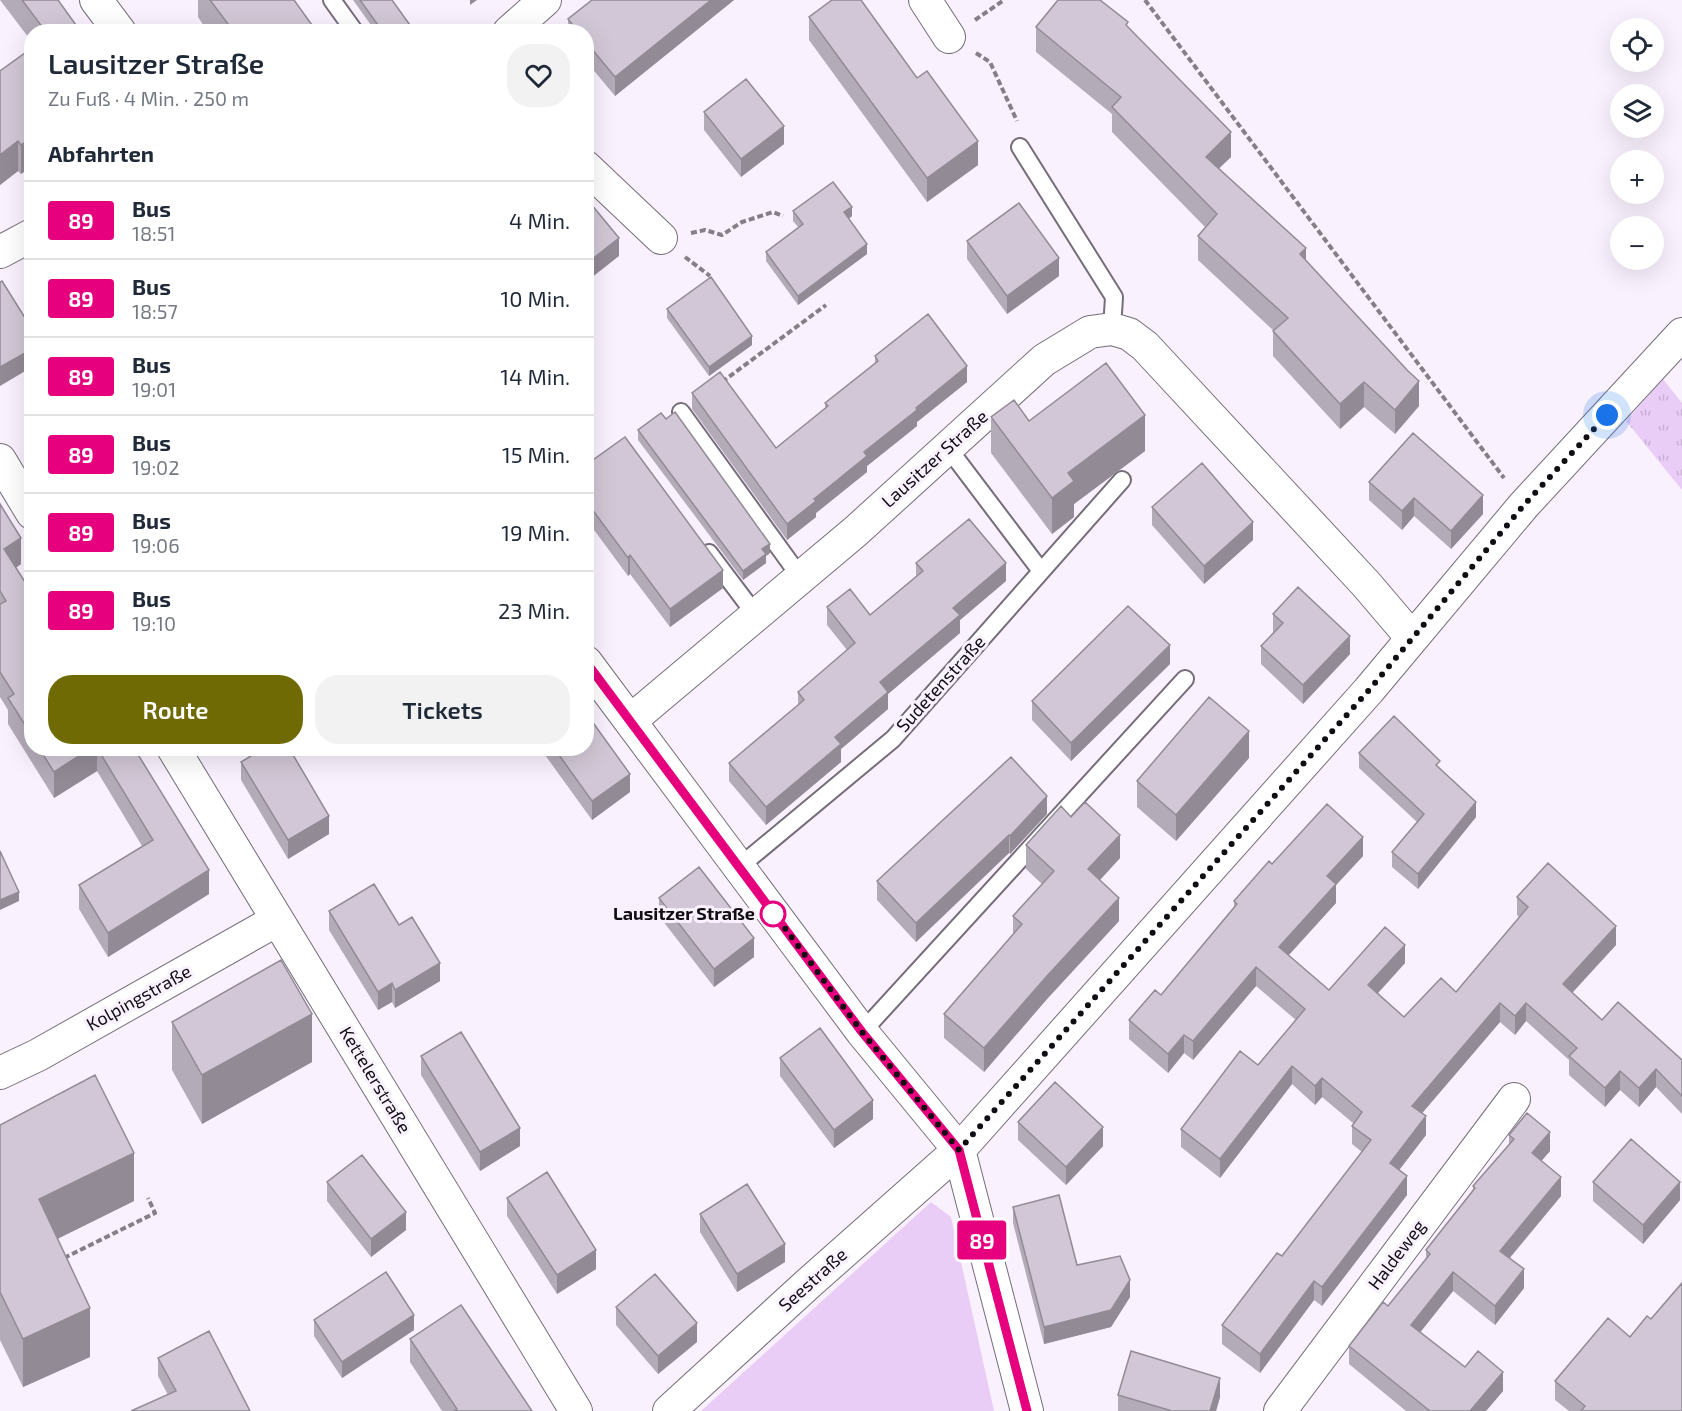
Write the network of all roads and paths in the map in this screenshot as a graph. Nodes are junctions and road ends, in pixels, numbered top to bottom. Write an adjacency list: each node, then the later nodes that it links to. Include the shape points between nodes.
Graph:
1 (96, 0): 6 (street)
2 (332, 0): 7 (lane)
3 (545, 0): 8 (street)
4 (925, 0): 9 (street)
5 (1145, 0): 24 (path)
6 (114, 24)
7 (349, 24)
8 (518, 24)
9 (949, 37): 10 (path, via 990,62 1019,125)
10 (1020, 147): 17 (lane, via 1114,297)
11 (594, 175): 13 (street)
12 (783, 216): 13 (path, via 773,212 742,222 722,235 705,230)
13 (661, 238)
14 (24, 239): 15 (street)
15 (0, 252)
16 (826, 305): 19 (path)
17 (1112, 329): 20 (street, Lausitzer Straße, via 1090,332 1044,360); 29 (street, via 1129,334 1145,346)
18 (1682, 334): 24 (street, Seestraße)
19 (681, 412): 27 (lane)
20 (948, 448): 26 (lane); 27 (street, Lausitzer Straße)
21 (0, 460): 23 (street)
22 (1122, 480): 26 (lane, Sudetenstraße)
23 (24, 500)
24 (1524, 505): 29 (street, Seestraße)
25 (698, 537): 28 (lane)
26 (1041, 571): 34 (lane, Sudetenstraße, via 893,739)
27 (801, 578): 28 (street, Lausitzer Straße)
28 (755, 614): 32 (street, Lausitzer Straße)
29 (1412, 638): 39 (street, Seestraße)
30 (594, 673): 32 (street)
31 (1185, 679): 36 (lane)
32 (630, 721): 34 (street)
33 (178, 756): 35 (street, Kettelerstraße)
34 (739, 867): 36 (street)
35 (277, 920): 37 (street, Kolpingstraße); 42 (street, Kettelerstraße)
36 (862, 1032): 39 (street)
37 (0, 1073)
38 (1514, 1099): 45 (street, Haldeweg)
39 (959, 1150): 43 (street, Seestraße); 44 (street)
40 (148, 1198): 41 (path, via 155,1214)
41 (60, 1260)
42 (576, 1411)
43 (669, 1411)
44 (1027, 1411)
45 (1280, 1411)

